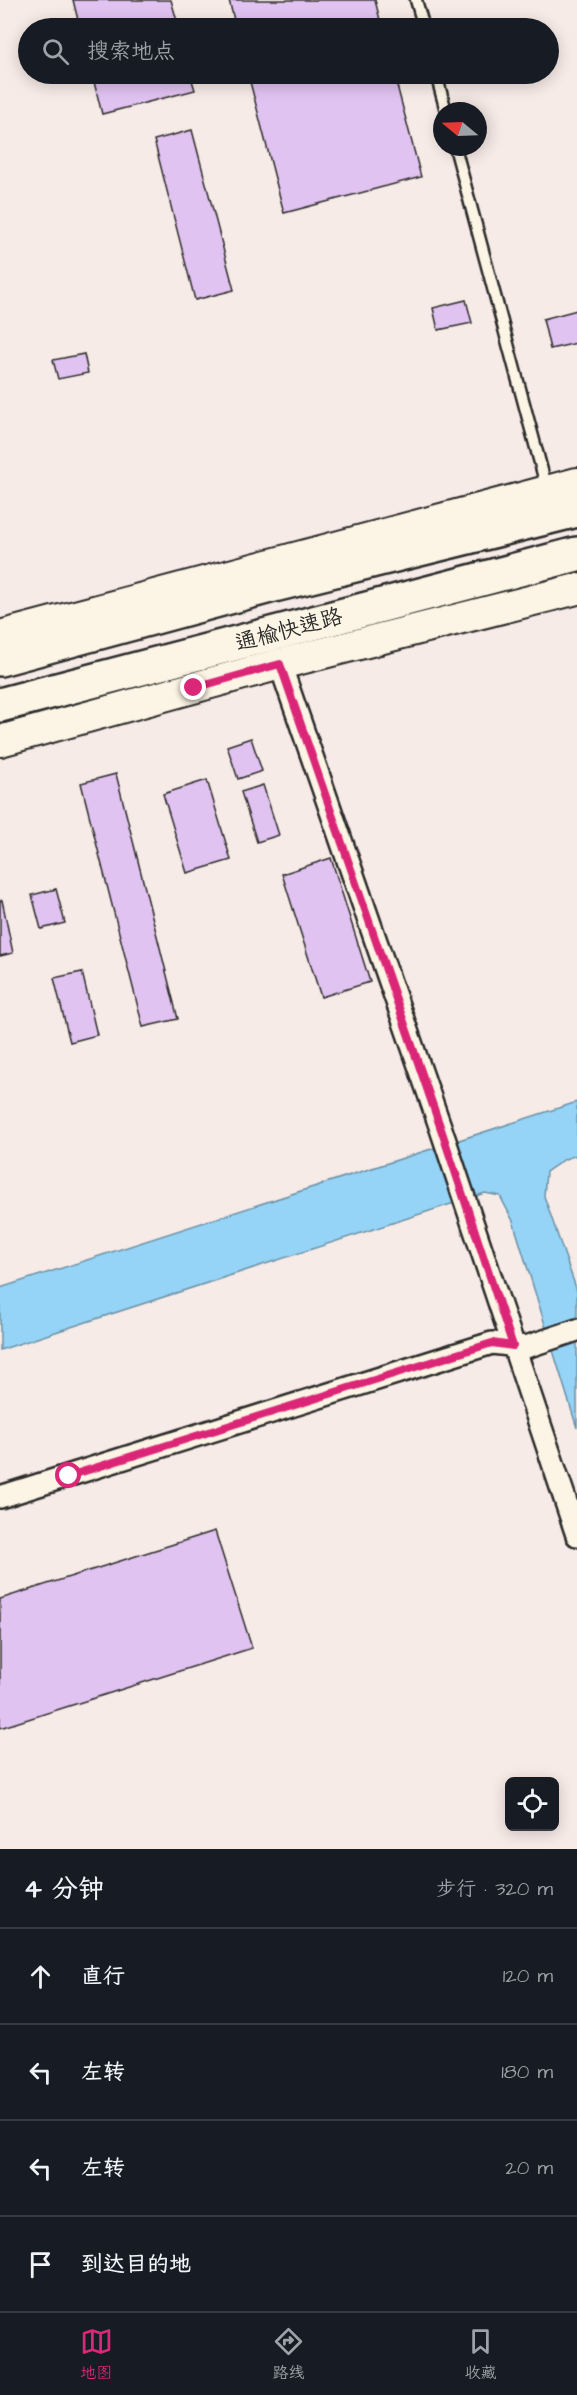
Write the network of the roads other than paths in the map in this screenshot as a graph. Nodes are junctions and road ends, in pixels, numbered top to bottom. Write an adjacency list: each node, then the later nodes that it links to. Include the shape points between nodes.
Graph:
1 (416, 0): 2 (lane)
2 (421, 18)
3 (439, 84): 4 (lane)
4 (444, 102)
5 (457, 156): 7 (lane)
6 (577, 483): 7 (street)
7 (547, 490): 11 (street)
8 (577, 510): 12 (highway, 通榆快速路, via 270,586)
9 (577, 554): 14 (highway, 通榆快速路)
10 (577, 589): 13 (street)
11 (0, 636)
12 (0, 659)
13 (280, 664): 15 (street); 17 (street)
14 (0, 705)
15 (0, 741)
16 (577, 1330): 17 (street, via 526,1347)
17 (513, 1346): 18 (street, via 492,1343); 19 (street)
18 (0, 1497)
19 (577, 1535)

